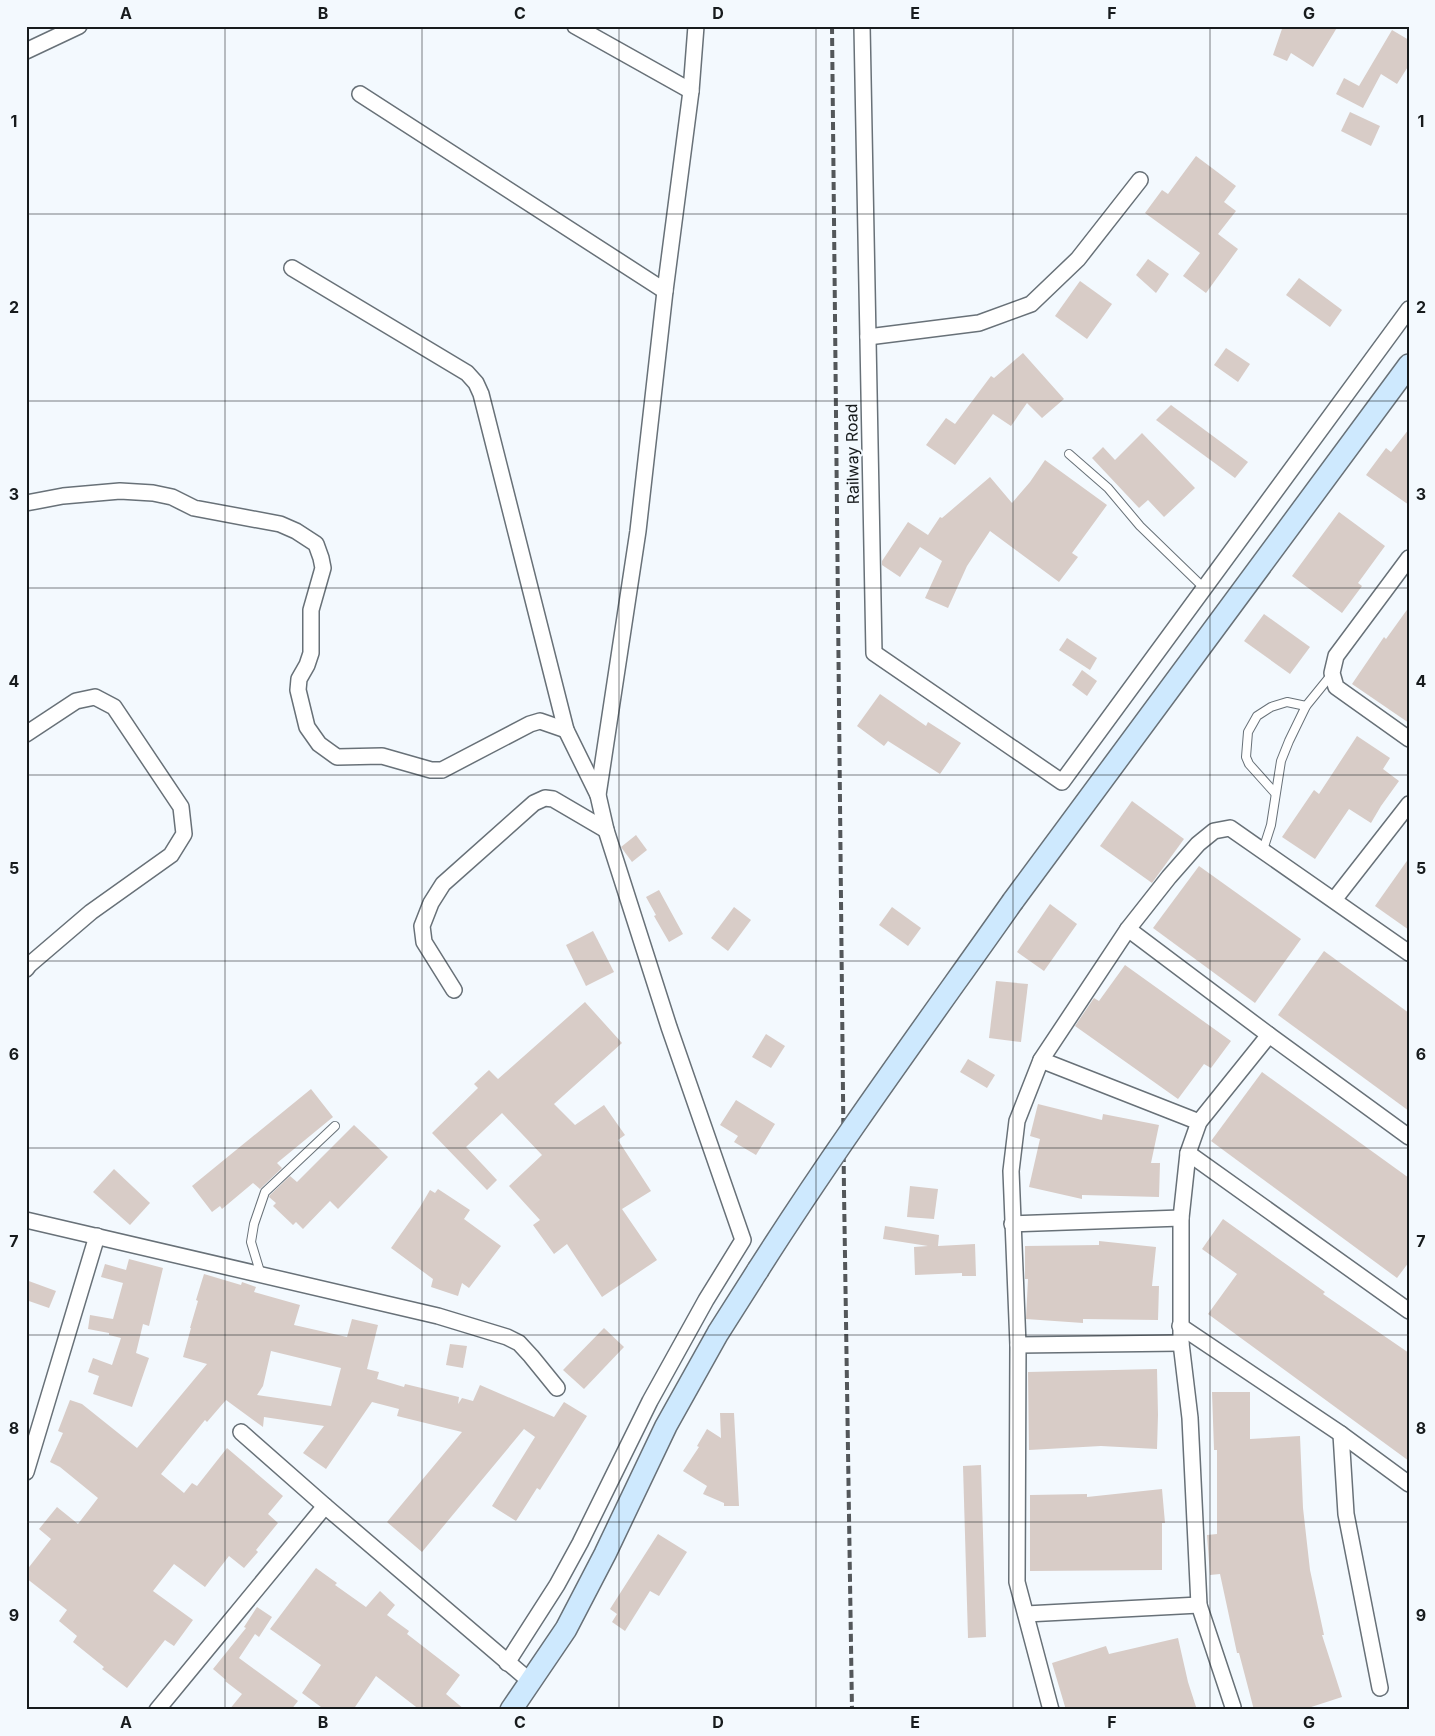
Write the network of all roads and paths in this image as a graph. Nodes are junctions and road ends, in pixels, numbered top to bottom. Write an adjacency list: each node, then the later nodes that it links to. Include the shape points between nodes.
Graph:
1 (79, 26): 5 (street)
2 (575, 26): 6 (street)
3 (696, 26): 6 (street)
4 (862, 26): 12 (street, Railway Road)
5 (26, 51)
6 (691, 91): 10 (street)
7 (360, 94): 10 (street)
8 (1140, 180): 12 (street, via 1078,258 1031,304 979,323)
9 (292, 268): 20 (street, via 467,373 476,383 482,394)
10 (665, 291): 24 (street, via 638,531)
11 (1409, 309): 17 (street)
12 (868, 337): 17 (street, Railway Road, via 874,653 1062,782)
13 (1409, 365): 55 (main road, bridge, via 1013,901 798,1207 718,1333 666,1426)
14 (1069, 454): 17 (lane, via 1108,488 1140,526)
15 (26, 503): 20 (street, via 120,490 154,493 172,497 194,508 280,524 316,544 323,568 311,610 311,653 299,679 298,690 307,727 319,744 337,756 382,756 442,770 530,724 540,721)
16 (1409, 558): 18 (street, via 1336,656)
17 (1204, 588)
18 (1332, 673): 19 (lane); 22 (street, via 1336,687)
19 (1306, 706): 23 (lane, via 1281,761); 23 (lane, via 1287,702 1271,706 1257,716 1248,732 1246,757 1249,764)
20 (566, 730): 24 (street)
21 (26, 734): 31 (street, via 76,701 94,697 114,707 181,807 184,834 171,855 90,912)
22 (1409, 739)
23 (1275, 793): 27 (lane, via 1271,825)
24 (598, 795): 26 (street)
25 (1409, 804): 28 (street)
26 (606, 830): 32 (street, via 553,799 545,798 534,803 444,884 422,926 424,942); 54 (street, via 669,1027 743,1240 650,1401)
27 (1263, 850): 28 (street); 29 (street, via 1230,828 1214,832 1198,844)
28 (1334, 900): 30 (street)
29 (1128, 929): 33 (street); 34 (street)
30 (1409, 953)
31 (26, 969)
32 (454, 990)
33 (1268, 1035): 35 (street); 37 (street)
34 (1040, 1060): 35 (street); 41 (street, via 1018,1121 1011,1171)
35 (1199, 1122): 38 (street)
36 (335, 1126): 43 (lane, via 266,1192 251,1242)
37 (1409, 1137)
38 (1188, 1153): 39 (street); 44 (street)
39 (1181, 1218): 41 (street); 45 (street)
40 (26, 1220): 42 (street)
41 (1012, 1224): 47 (street)
42 (97, 1236): 43 (street); 51 (street)
43 (261, 1275): 48 (street, via 438,1316 507,1337 531,1356)
44 (1409, 1311)
45 (1180, 1326): 46 (street); 50 (street)
46 (1181, 1343): 47 (street); 56 (street, via 1190,1418)
47 (1018, 1344): 57 (street, via 1017,1582)
48 (557, 1388)
49 (241, 1432): 53 (street)
50 (1340, 1434): 52 (street); 60 (street, via 1346,1514)
51 (26, 1472)
52 (1409, 1484)
53 (325, 1506): 58 (street); 62 (street)
54 (580, 1543): 55 (street); 58 (street)
55 (605, 1554): 59 (main road, via 566,1629)
56 (1199, 1605): 57 (street); 61 (street)
57 (1026, 1614): 64 (street)
58 (507, 1663): 59 (street)
59 (531, 1682): 63 (main road)
60 (1380, 1688)
61 (1233, 1708)
62 (157, 1710)
63 (511, 1710)
64 (1051, 1710)

